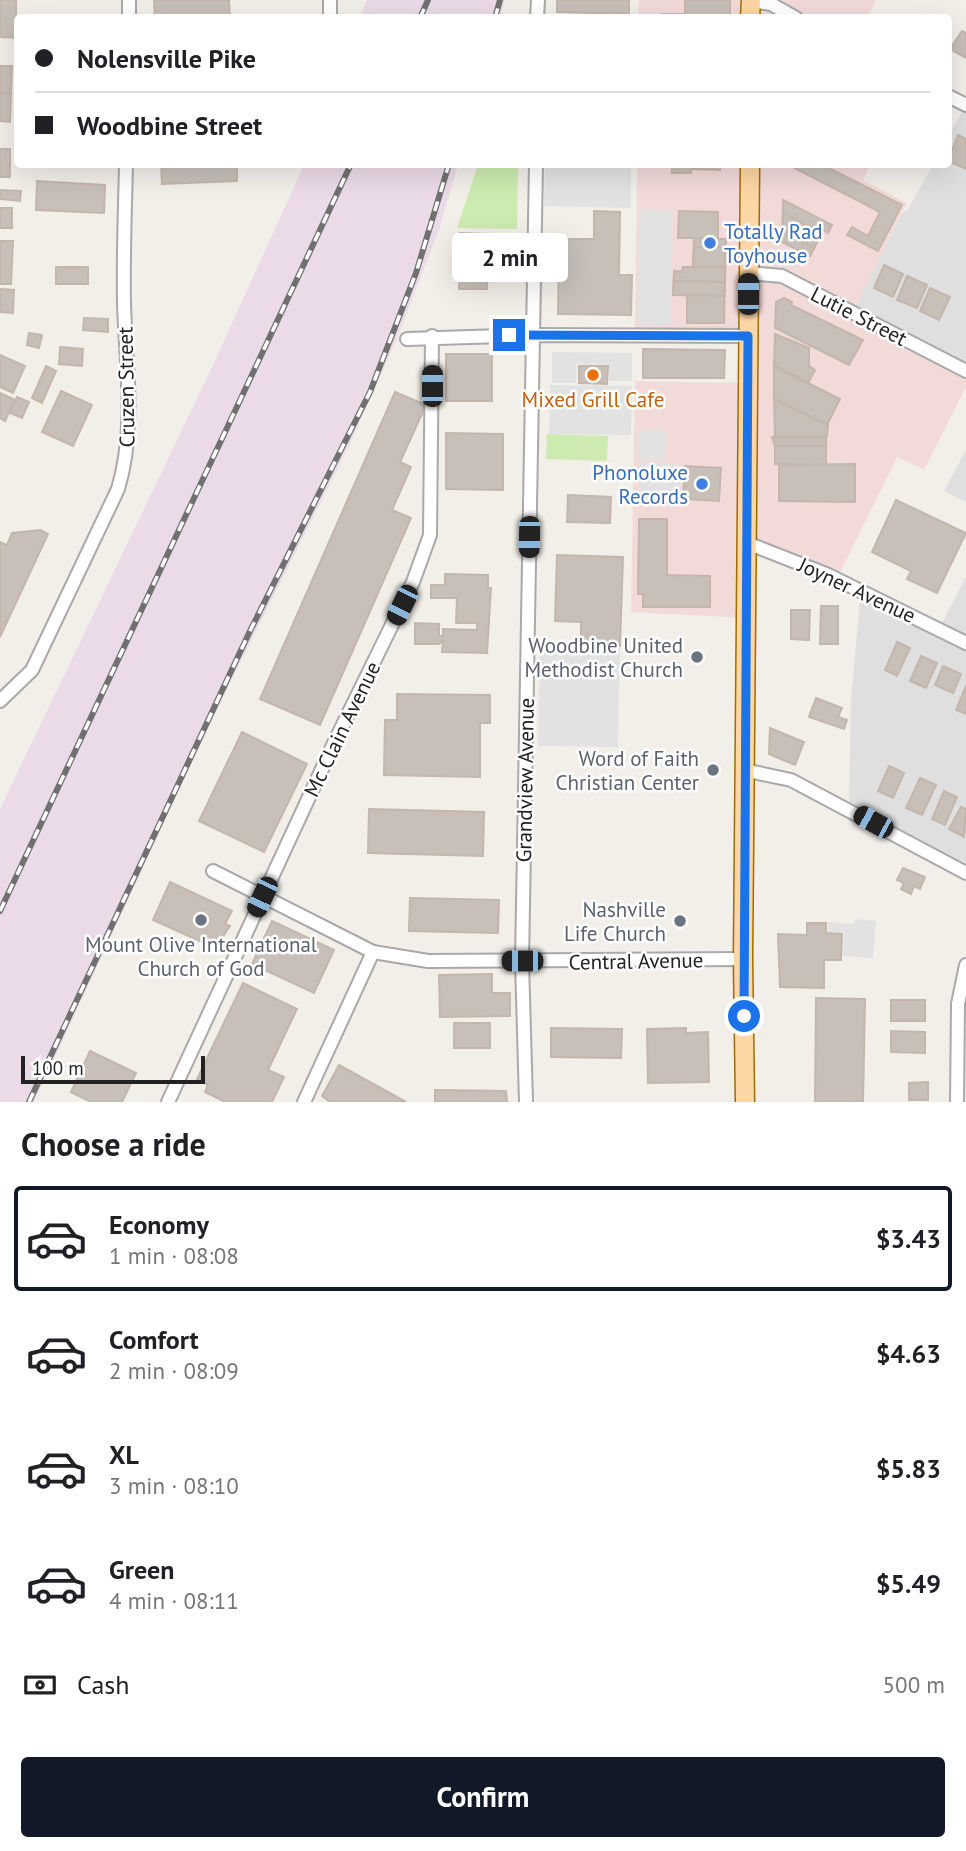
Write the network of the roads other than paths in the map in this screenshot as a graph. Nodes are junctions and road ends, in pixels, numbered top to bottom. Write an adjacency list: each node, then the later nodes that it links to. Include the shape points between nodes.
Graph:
1 (751, 6): 2 (street, via 771,4)
2 (789, 14)
3 (126, 168): 14 (street, Cruzen Street, via 126,462 118,489 32,670)
4 (536, 168): 7 (street, Grandview Avenue)
5 (750, 168): 6 (main road)
6 (748, 273): 9 (main road); 11 (street, Lutie Street, via 782,276)
7 (535, 335): 8 (street); 9 (street); 21 (street, Grandview Avenue)
8 (432, 336): 10 (street); 18 (street, Mc Clain Avenue, via 430,535 413,582)
9 (748, 336): 12 (main road)
10 (407, 339)
11 (966, 371)
12 (747, 543): 13 (street, Joyner Avenue, via 826,574); 15 (main road)
13 (966, 643)
14 (0, 701)
15 (744, 771): 17 (street, via 791,780); 20 (main road)
16 (213, 871): 18 (street, Central Avenue)
17 (966, 873)
18 (262, 897): 19 (street, Central Avenue); 23 (street, Mc Clain Avenue)
19 (373, 952): 21 (street, Central Avenue, via 428,961); 24 (street)
20 (743, 960): 21 (street, Central Avenue); 26 (main road)
21 (522, 961): 25 (street, Grandview Avenue)
22 (966, 965): 27 (street, via 958,1004)
23 (169, 1102)
24 (303, 1102)
25 (526, 1102)
26 (745, 1102)
27 (957, 1102)

